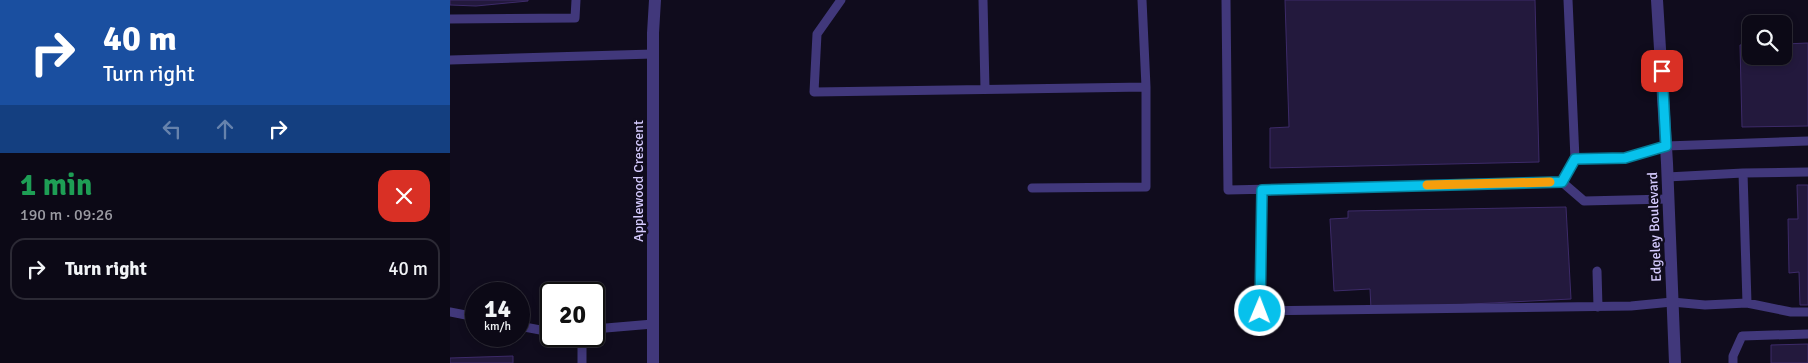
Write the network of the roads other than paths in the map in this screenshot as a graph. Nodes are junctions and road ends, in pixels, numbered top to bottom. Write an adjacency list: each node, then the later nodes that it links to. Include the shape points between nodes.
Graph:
1 (576, 0): 9 (lane, via 574,18)
2 (655, 0): 10 (street, Applewood Crescent)
3 (841, 0): 13 (lane, via 817,34 814,92)
4 (983, 0): 13 (lane)
5 (1142, 0): 12 (lane)
6 (1226, 0): 22 (lane, via 1228,190)
7 (1568, 0): 16 (lane)
8 (1658, 0): 15 (street, Edgeley Boulevard)
9 (450, 19)
10 (653, 54): 11 (lane); 31 (street, Applewood Crescent)
11 (450, 60)
12 (1146, 87): 13 (lane); 21 (lane, via 1146,187)
13 (985, 89)
14 (1808, 142): 15 (lane)
15 (1666, 146): 16 (lane, via 1625,158); 19 (street, Edgeley Boulevard)
16 (1575, 159): 20 (lane)
17 (1808, 172): 18 (lane)
18 (1743, 173): 19 (lane); 26 (lane)
19 (1667, 177): 23 (street, Edgeley Boulevard)
20 (1562, 182): 22 (lane); 23 (lane, via 1584,201)
21 (1032, 188)
22 (1262, 190): 27 (lane, via 1260,311)
23 (1668, 199): 25 (street, Edgeley Boulevard)
24 (1597, 271): 27 (lane)
25 (1672, 302): 26 (lane, via 1705,305); 27 (lane); 37 (street, Edgeley Boulevard)
26 (1747, 303): 29 (lane)
27 (1598, 307)
28 (450, 312): 30 (lane)
29 (1808, 312)
30 (465, 315)
31 (653, 324): 32 (lane); 36 (street, Applewood Crescent)
32 (605, 328)
33 (1808, 334): 38 (lane, via 1742,336)
34 (582, 347): 35 (lane)
35 (582, 363)
36 (653, 363)
37 (1675, 363)
38 (1733, 363)

